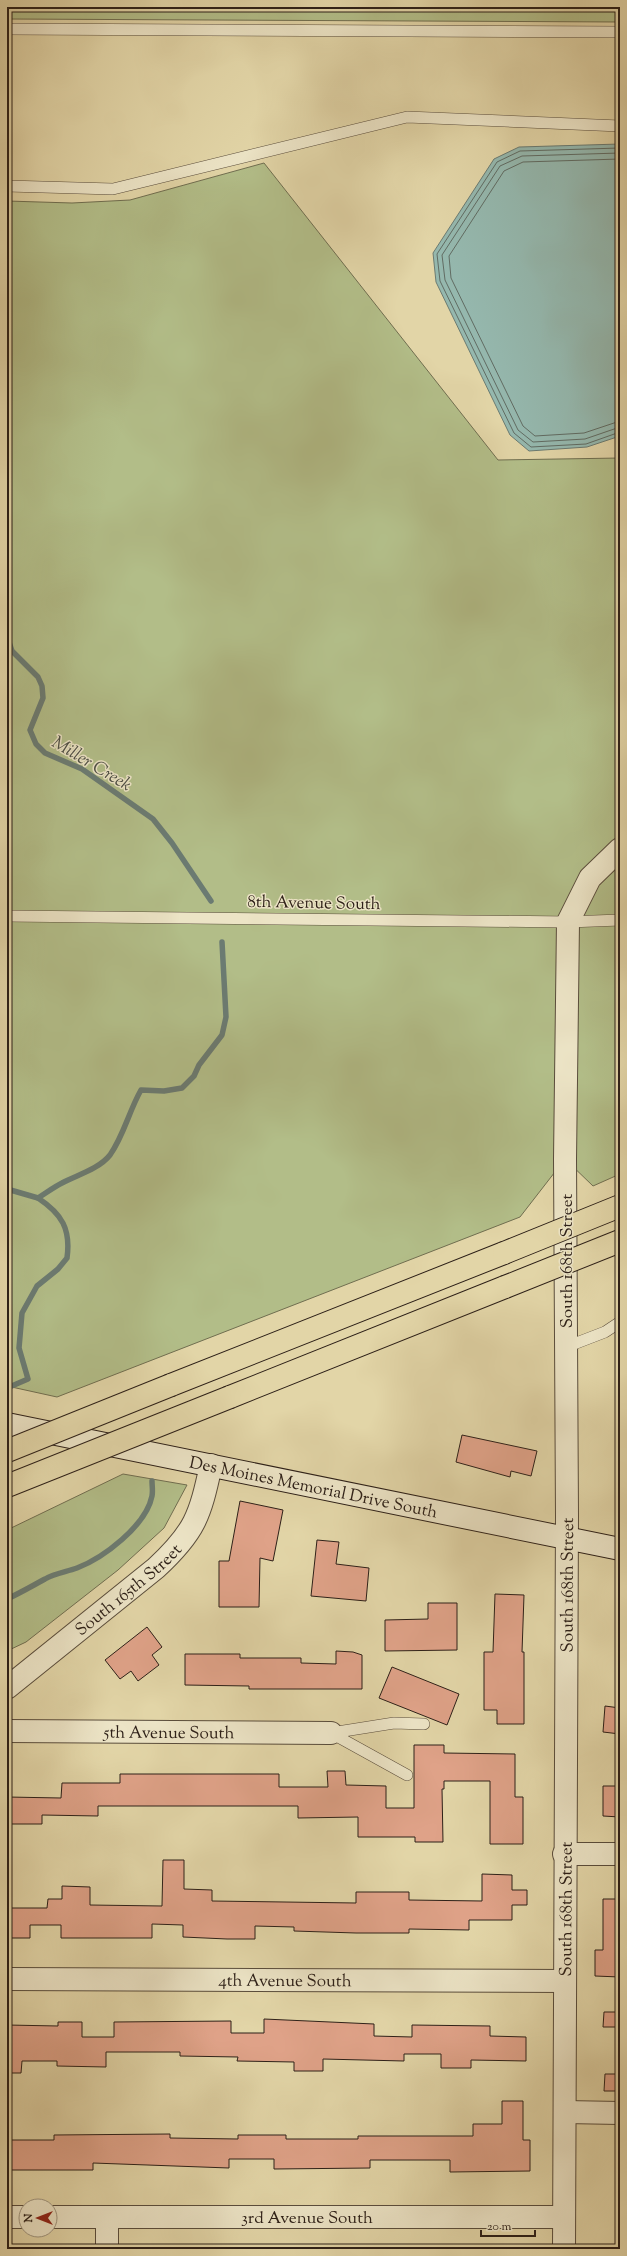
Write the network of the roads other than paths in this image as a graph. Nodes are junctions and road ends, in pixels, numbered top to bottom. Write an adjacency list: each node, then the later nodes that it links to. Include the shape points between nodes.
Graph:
1 (7, 29): 2 (lane)
2 (620, 32)
3 (620, 126): 4 (lane, via 407,117 113,189)
4 (7, 186)
5 (620, 849): 8 (street, via 590,878)
6 (7, 916): 8 (lane, 8th Avenue South)
7 (620, 920): 8 (lane, 8th Avenue South)
8 (568, 922): 12 (street, South 168th Street)
9 (620, 1206): 14 (highway, bridge)
10 (620, 1241): 16 (highway, bridge)
11 (620, 1322): 12 (lane, via 605,1332)
12 (566, 1347): 17 (street, South 168th Street)
13 (7, 1424): 15 (street, Des Moines Memorial Drive South)
14 (7, 1451)
15 (211, 1465): 17 (street, Des Moines Memorial Drive South); 19 (street, South 165th Street, via 202,1506 190,1532 177,1549)
16 (7, 1486)
17 (566, 1538): 18 (street, Des Moines Memorial Drive South); 24 (street, South 168th Street)
18 (620, 1549)
19 (7, 1688)
20 (424, 1724): 22 (lane, via 394,1723)
21 (7, 1731): 22 (street, 5th Avenue South)
22 (331, 1733): 23 (lane)
23 (407, 1775)
24 (564, 1854): 25 (street); 27 (street, South 168th Street)
25 (620, 1854)
26 (7, 1979): 27 (street, 4th Avenue South)
27 (564, 1981): 28 (street, South 168th Street)
28 (565, 2112): 29 (street); 34 (street, South 168th Street)
29 (620, 2112)
30 (7, 2217): 31 (street)
31 (18, 2217)
32 (58, 2217): 33 (street, 3rd Avenue South)
33 (107, 2217): 34 (street, 3rd Avenue South); 35 (street)
34 (564, 2217): 36 (street, South 168th Street)
35 (107, 2249)
36 (564, 2249)

